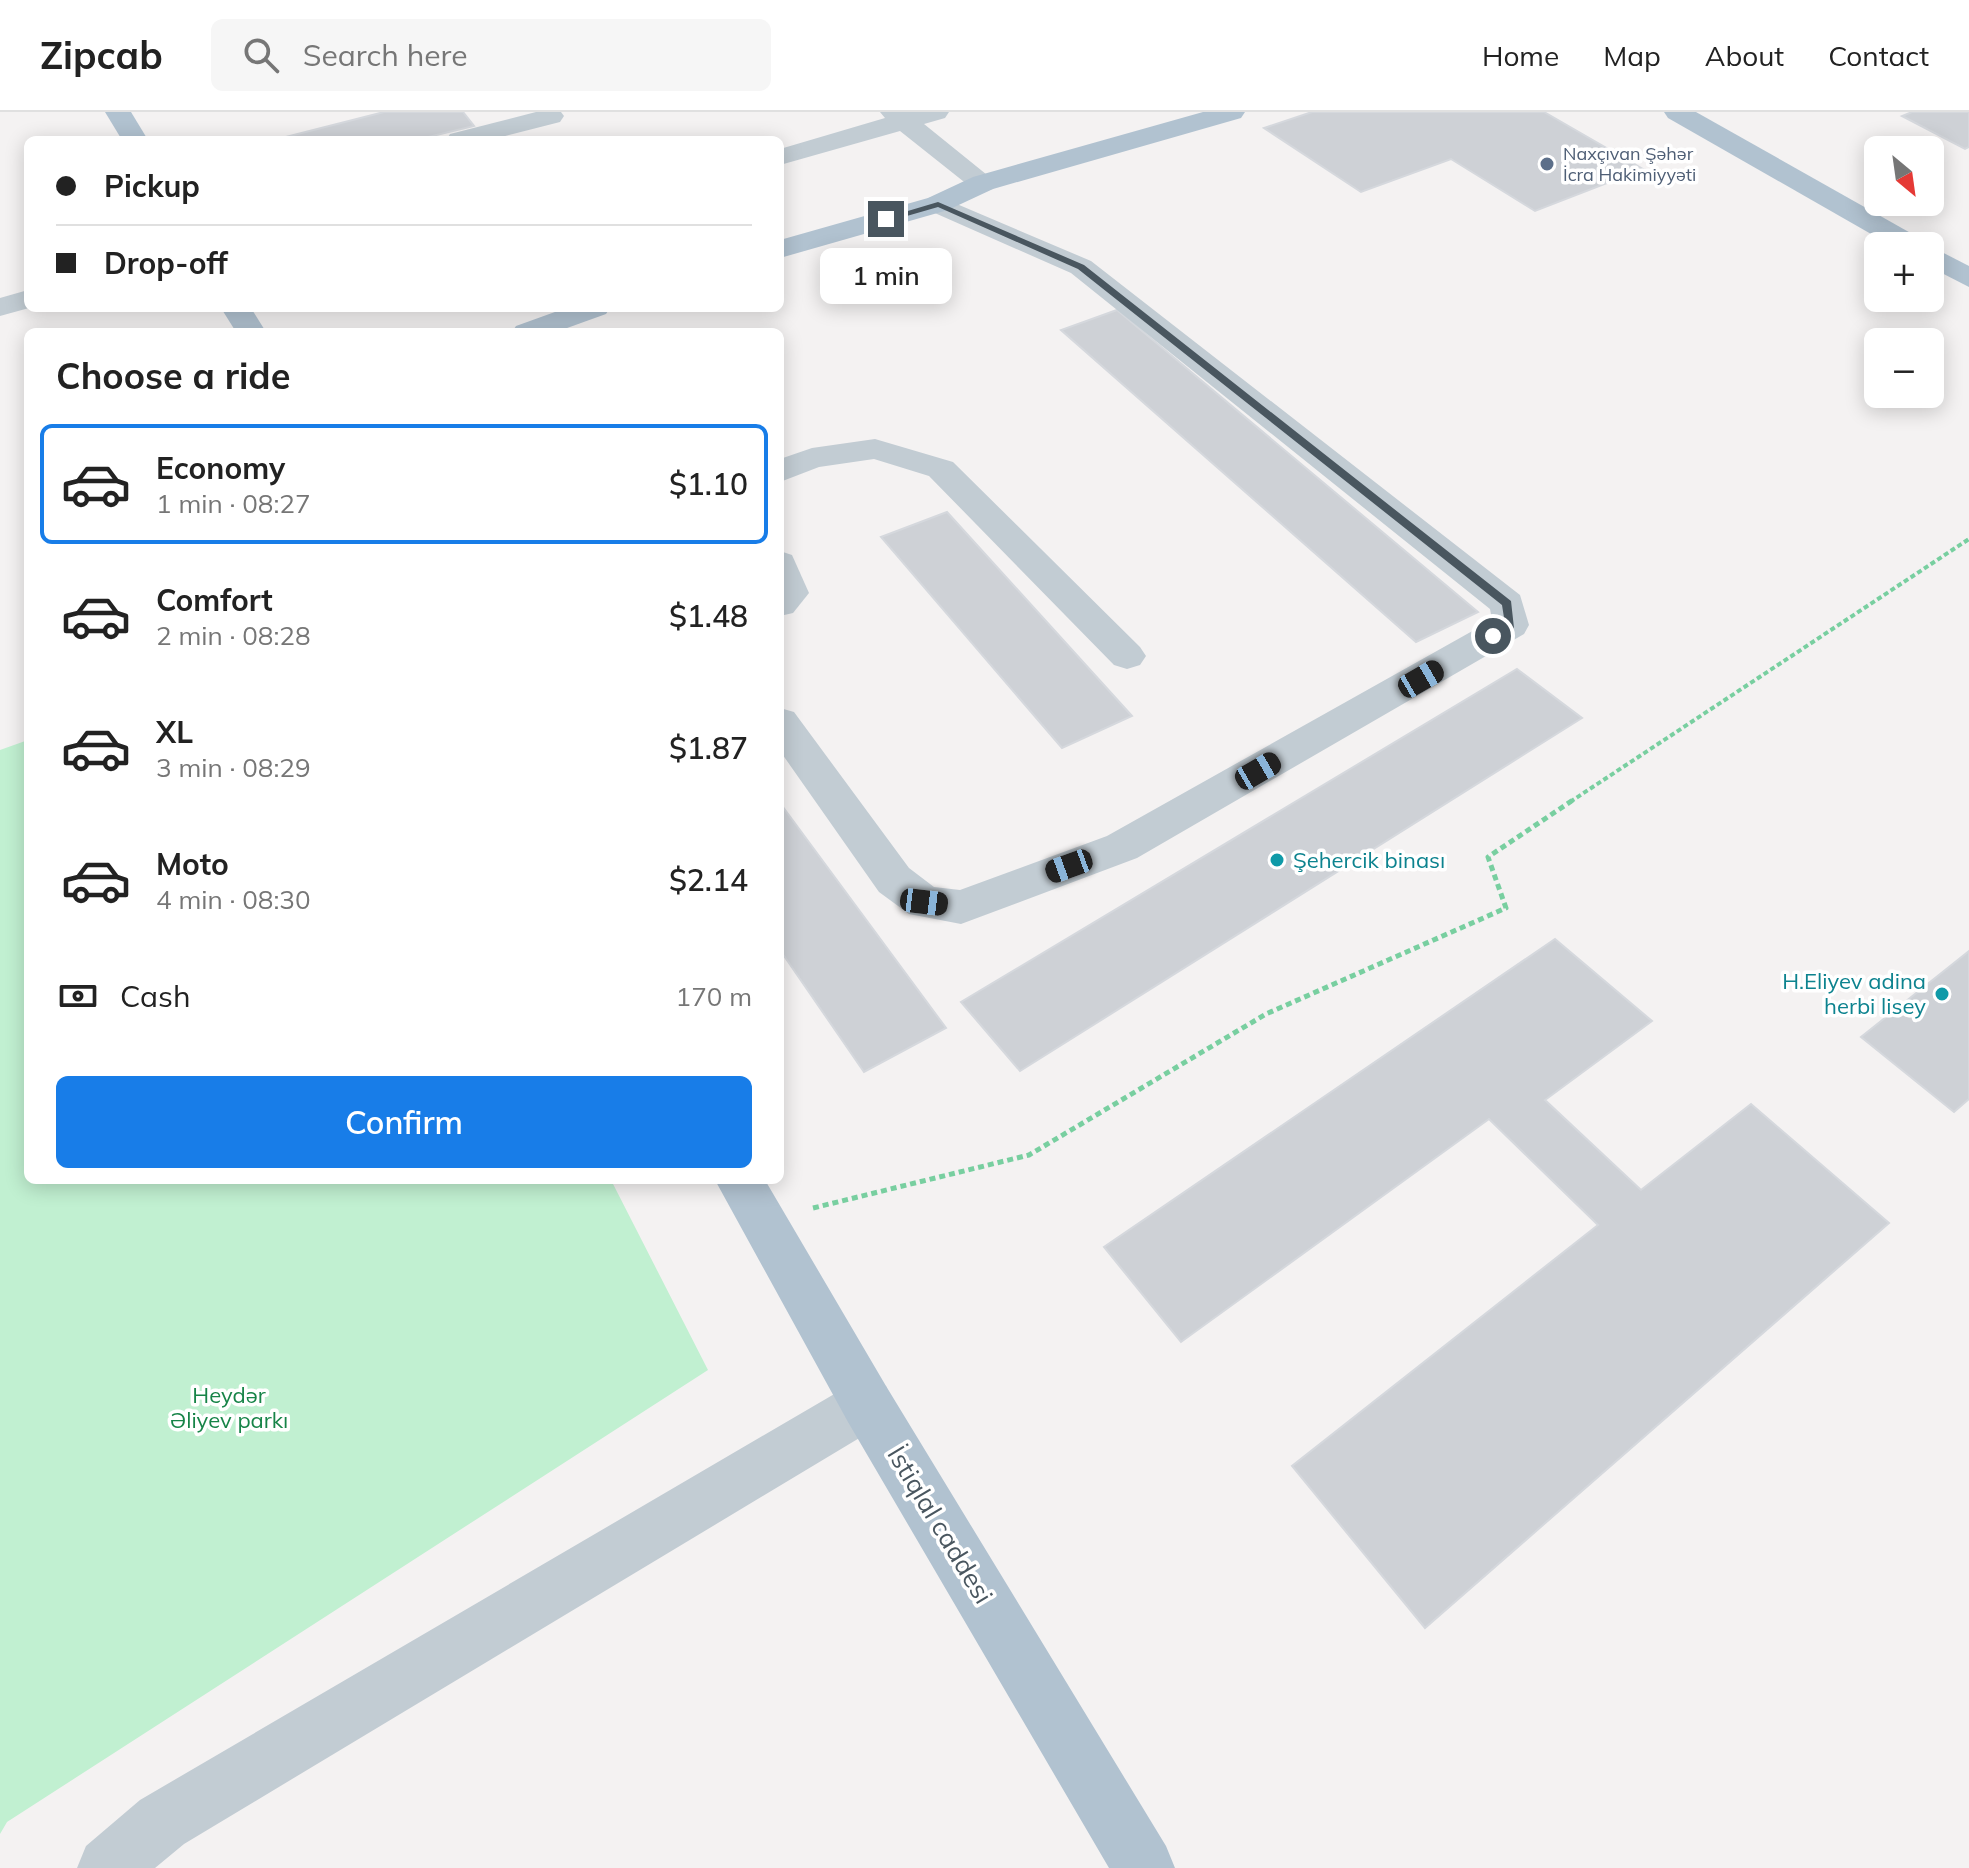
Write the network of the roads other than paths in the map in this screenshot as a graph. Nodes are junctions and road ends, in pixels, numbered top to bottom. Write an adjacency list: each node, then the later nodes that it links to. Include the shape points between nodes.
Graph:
1 (118, 112): 7 (main road)
2 (936, 112): 5 (street)
3 (1232, 112): 10 (main road)
4 (1677, 112): 12 (main road)
5 (898, 117): 9 (street); 10 (street)
6 (554, 120): 8 (street)
7 (133, 136)
8 (478, 136)
9 (784, 156)
10 (983, 183): 11 (main road)
11 (938, 204): 13 (main road); 24 (street, via 1081,267 1507,604 1511,625 1122,847 961,907 924,902 894,880)
12 (1888, 232)
13 (784, 248)
14 (1944, 263): 15 (main road)
15 (1969, 278)
16 (24, 300): 17 (street)
17 (0, 307)
18 (584, 312): 19 (main road)
19 (538, 328)
20 (784, 470): 23 (street, via 812,458 875,449 941,469)
21 (784, 574): 22 (street, via 791,593)
22 (784, 600)
23 (1127, 656)
24 (784, 728)
25 (750, 1200): 26 (main road, İstiqlal caddesi)
26 (867, 1404): 27 (street, via 162,1822); 28 (main road, İstiqlal caddesi)
27 (108, 1868)
28 (1144, 1868)

